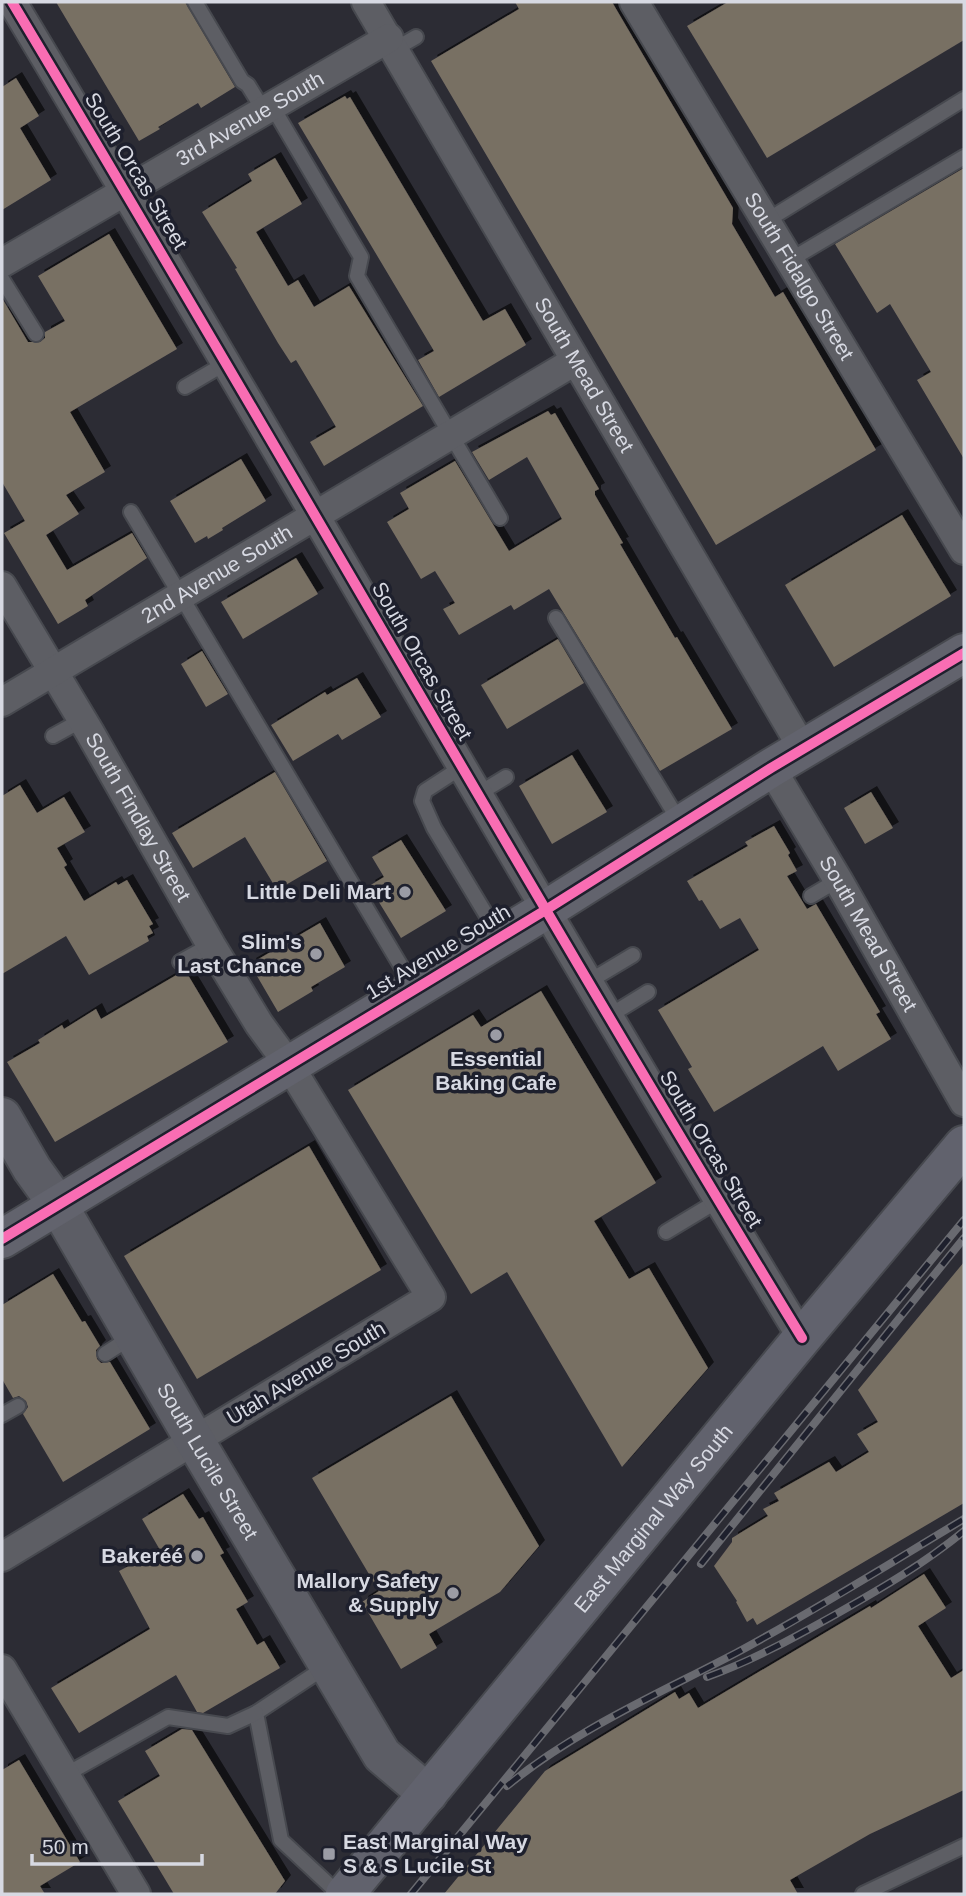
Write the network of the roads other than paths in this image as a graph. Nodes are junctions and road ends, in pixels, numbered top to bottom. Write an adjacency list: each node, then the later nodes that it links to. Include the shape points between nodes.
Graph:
1 (12, 2): 9 (street, South Orcas Street)
2 (195, 2): 7 (lane, via 242,81)
3 (366, 2): 5 (street, South Mead Street)
4 (634, 2): 10 (street, South Fidalgo Street)
5 (400, 42): 7 (street, 3rd Avenue South); 15 (street, South Mead Street, via 411,97 507,261)
6 (964, 99): 10 (lane)
7 (268, 108): 9 (street, 3rd Avenue South); 18 (lane, via 361,257 357,276)
8 (964, 157): 11 (lane)
9 (125, 190): 12 (street, 3rd Avenue South); 16 (street, South Orcas Street)
10 (766, 221): 11 (street, South Fidalgo Street)
11 (790, 260): 22 (street, South Fidalgo Street)
12 (2, 262)
13 (2, 279): 14 (lane)
14 (36, 334)
15 (575, 361): 18 (street, 2nd Avenue South); 31 (street, South Mead Street)
16 (226, 363): 17 (lane); 20 (street, South Orcas Street)
17 (185, 387)
18 (451, 435): 20 (street, 2nd Avenue South); 21 (lane)
19 (131, 512): 24 (lane)
20 (316, 515): 24 (street, 2nd Avenue South); 32 (street, South Orcas Street)
21 (500, 518)
22 (964, 550)
23 (2, 586): 27 (street, South Findlay Street)
24 (181, 595): 27 (street, 2nd Avenue South); 44 (lane)
25 (556, 618): 35 (lane)
26 (964, 653): 31 (main road, 1st Avenue South)
27 (53, 671): 28 (street, 2nd Avenue South); 29 (street, South Findlay Street)
28 (2, 702)
29 (92, 724): 30 (lane); 40 (street, South Findlay Street)
30 (53, 736)
31 (787, 759): 35 (main road, 1st Avenue South); 36 (street, South Mead Street)
32 (461, 767): 34 (street, South Orcas Street); 39 (lane, via 425,791 422,800)
33 (506, 777): 34 (lane)
34 (478, 794): 38 (street, South Orcas Street)
35 (682, 825): 38 (main road, 1st Avenue South)
36 (838, 880): 37 (lane); 48 (street, South Mead Street)
37 (811, 896)
38 (544, 911): 39 (main road, 1st Avenue South); 43 (street, South Orcas Street)
39 (500, 937): 44 (main road, 1st Avenue South)
40 (211, 944): 42 (lane); 47 (street, South Findlay Street)
41 (633, 955): 43 (lane)
42 (180, 962)
43 (588, 982): 46 (street, South Orcas Street)
44 (414, 989): 47 (main road, 1st Avenue South)
45 (648, 992): 46 (lane)
46 (608, 1016): 51 (street, South Orcas Street)
47 (289, 1065): 52 (main road, 1st Avenue South); 55 (street, South Findlay Street)
48 (964, 1102)
49 (6, 1134): 52 (street, South Lucile Street)
50 (964, 1145): 56 (highway, East Marginal Way South)
51 (719, 1200): 53 (lane); 56 (street, South Orcas Street)
52 (58, 1205): 54 (main road, 1st Avenue South); 59 (street, South Lucile Street, via 119,1345)
53 (666, 1232)
54 (2, 1239)
55 (431, 1297): 59 (street, Utah Avenue South)
56 (802, 1338): 65 (highway, East Marginal Way South)
57 (18, 1406): 58 (lane)
58 (2, 1415)
59 (195, 1441): 60 (street, Utah Avenue South); 61 (street, South Lucile Street)
60 (2, 1557)
61 (328, 1665): 63 (lane); 65 (street, South Lucile Street, via 382,1755)
62 (2, 1669): 64 (street)
63 (256, 1713): 64 (lane, via 228,1726 168,1717); 68 (lane, via 281,1840)
64 (65, 1775): 67 (street)
65 (428, 1794): 68 (highway, East Marginal Way South)
66 (964, 1846): 69 (lane)
67 (136, 1894)
68 (342, 1894)
69 (863, 1894)

